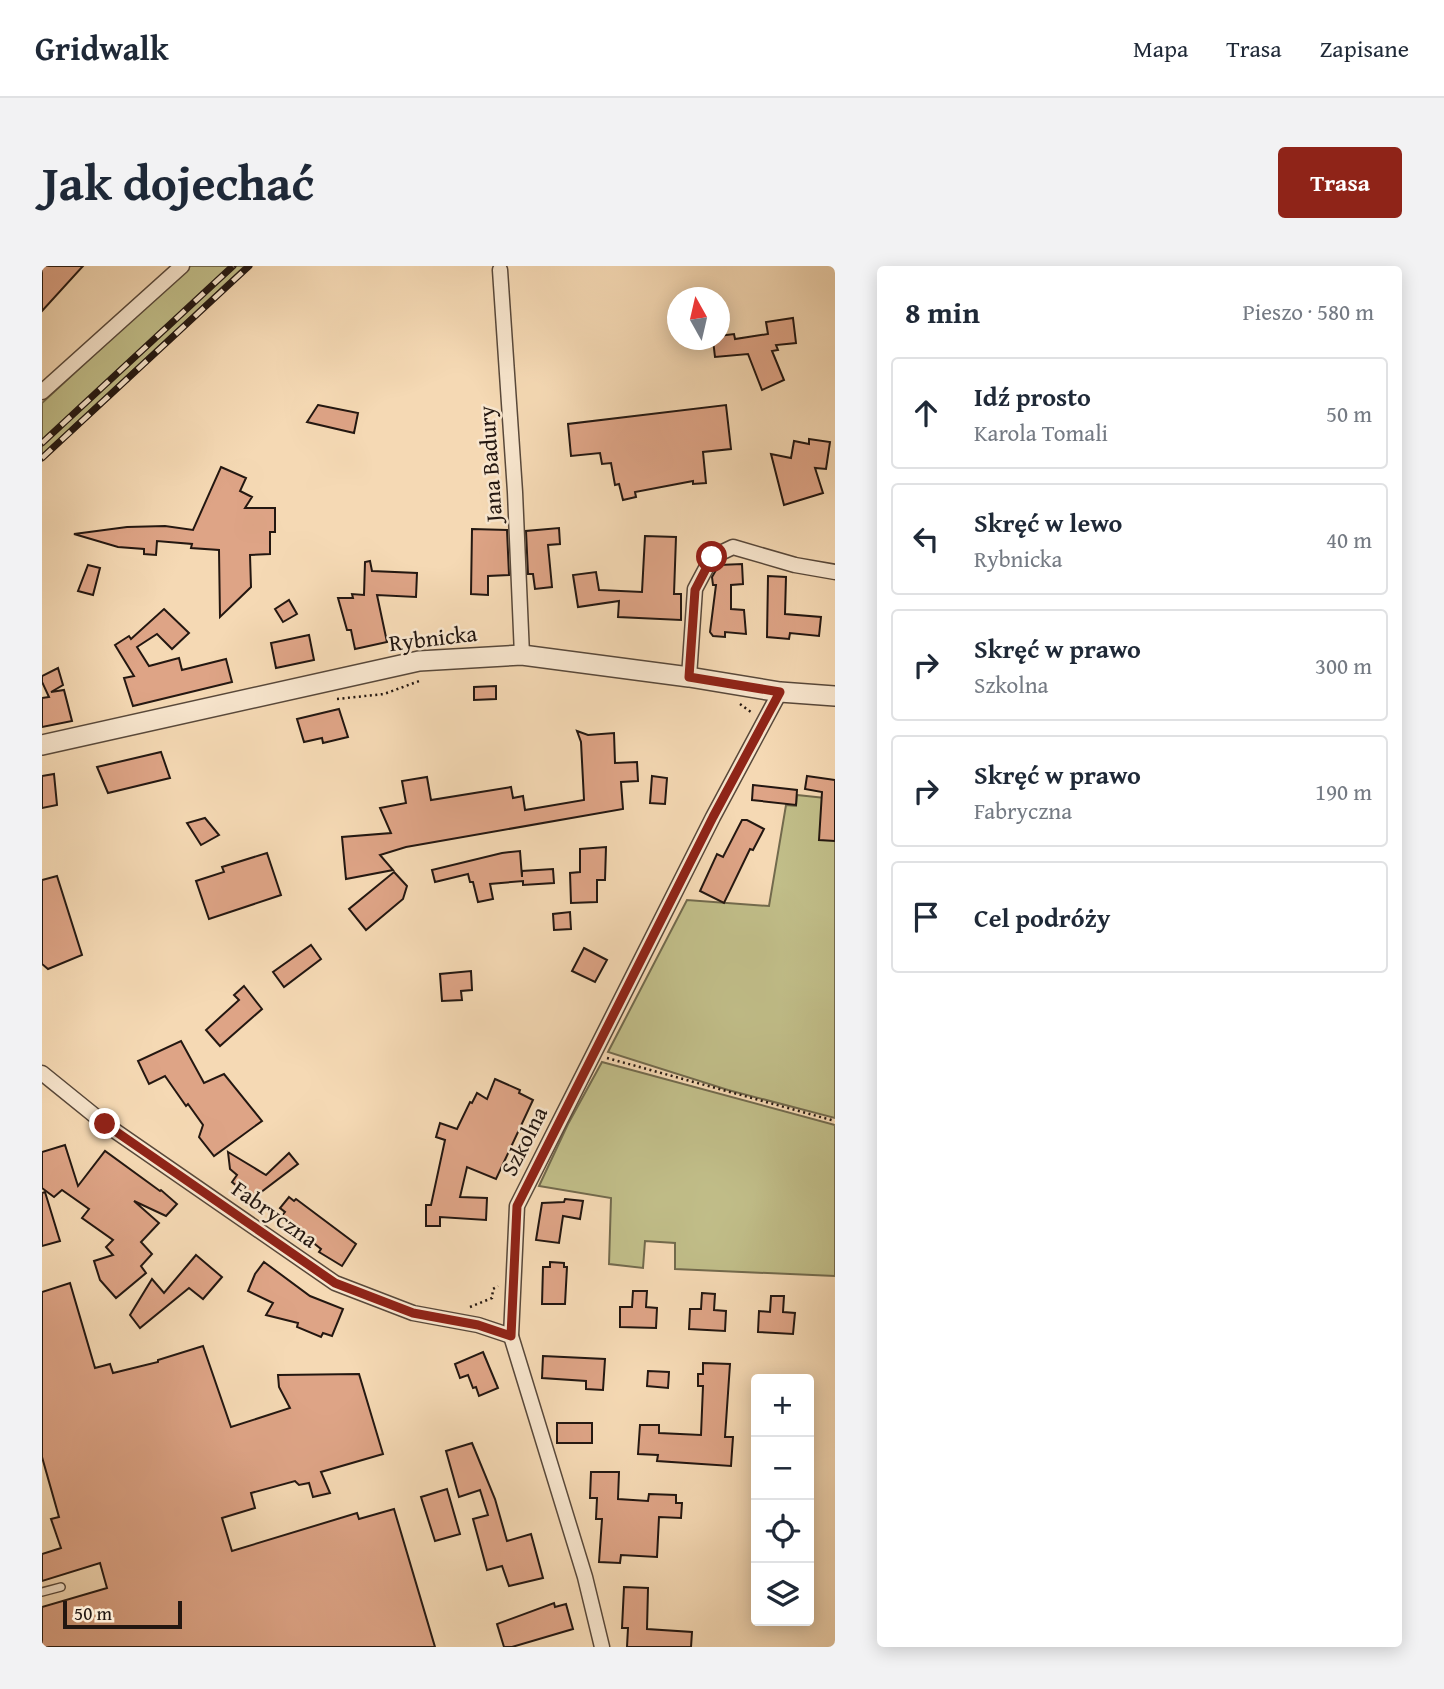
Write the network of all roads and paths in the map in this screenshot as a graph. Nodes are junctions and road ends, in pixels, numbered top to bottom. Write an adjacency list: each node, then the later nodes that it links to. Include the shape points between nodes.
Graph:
1 (182, 266): 3 (street)
2 (500, 271): 5 (street, Jana Badury)
3 (42, 392)
4 (835, 572): 6 (street, via 733,547 712,557 695,590)
5 (522, 655): 6 (street, Rybnicka); 11 (street, Rybnicka, via 418,661)
6 (689, 677): 8 (street, Rybnicka)
7 (426, 678): 10 (path, via 371,697)
8 (780, 692): 9 (street, Rybnicka); 12 (street, Szkolna)
9 (835, 696)
10 (332, 699)
11 (42, 745)
12 (594, 1055): 14 (path); 17 (street, Szkolna, via 517,1206)
13 (42, 1073): 17 (street, Fabryczna, via 105,1124 335,1283 413,1313)
14 (835, 1121)
15 (500, 1285): 16 (path, via 492,1298)
16 (468, 1308)
17 (511, 1336): 20 (street, Szkolna)
18 (61, 1587): 19 (lane)
19 (42, 1592)
20 (602, 1647)

